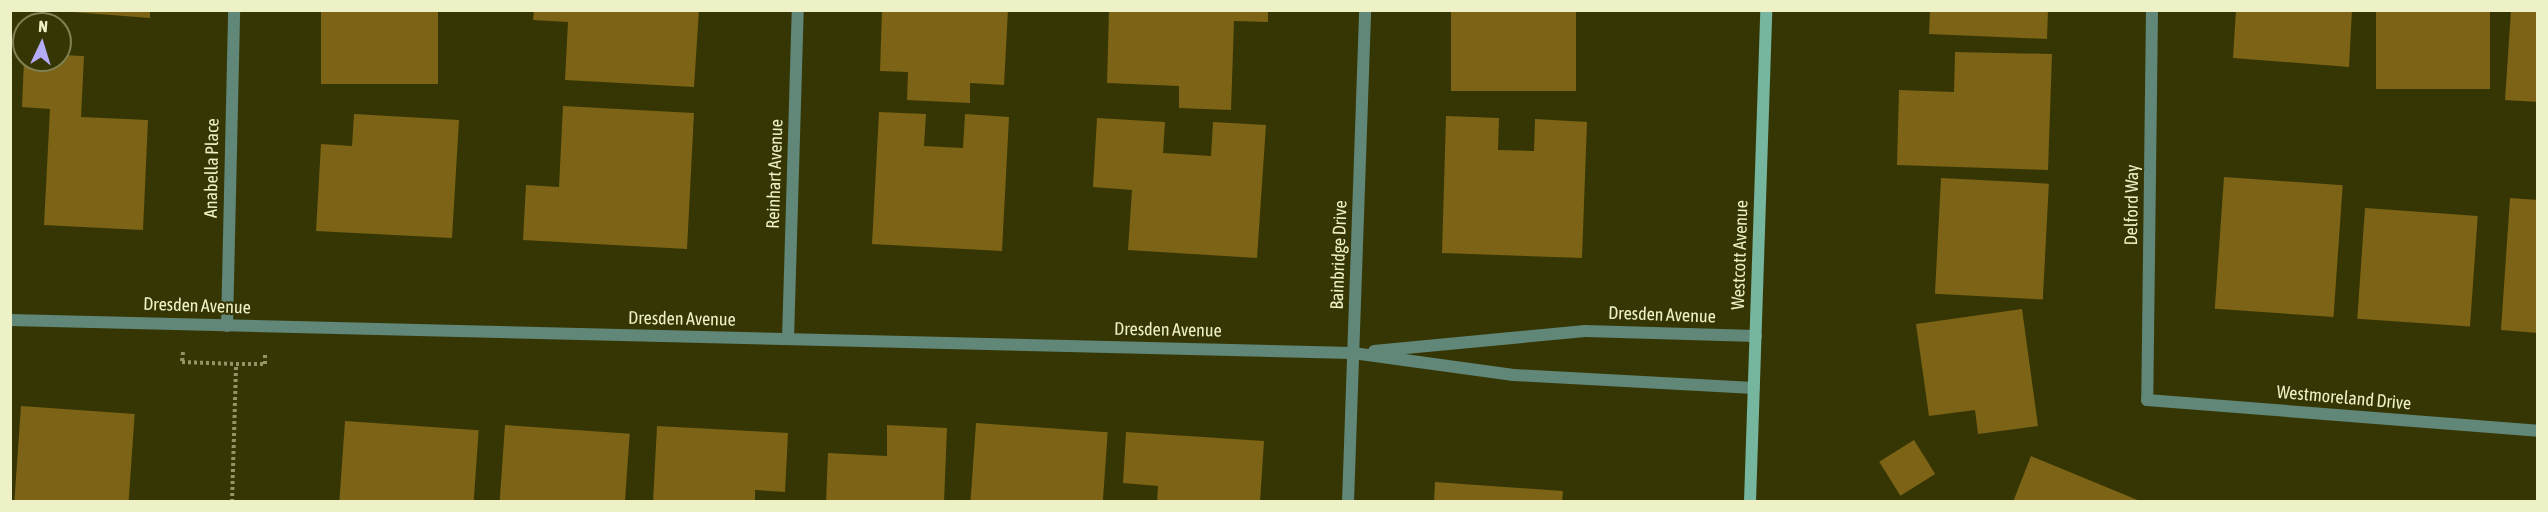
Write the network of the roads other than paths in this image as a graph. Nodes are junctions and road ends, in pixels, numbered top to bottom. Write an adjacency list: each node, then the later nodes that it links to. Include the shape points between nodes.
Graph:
1 (234, 10): 7 (street, Anabella Place)
2 (798, 10): 9 (street, Reinhart Avenue)
3 (1365, 10): 10 (street, Bainbridge Drive)
4 (1767, 10): 8 (street, Westcott Avenue)
5 (2152, 10): 12 (street, Delford Way)
6 (10, 320): 7 (street, Dresden Avenue)
7 (227, 326): 9 (street, Dresden Avenue)
8 (1756, 336): 10 (street, Dresden Avenue, via 1585,331); 11 (street, Westcott Avenue)
9 (788, 339): 10 (street, Dresden Avenue)
10 (1353, 353): 11 (street, Dresden Avenue, via 1514,375); 14 (street, Bainbridge Drive)
11 (1754, 387): 15 (street, Westcott Avenue)
12 (2147, 400): 13 (street, Westmoreland Drive)
13 (2538, 431)
14 (1348, 501)
15 (1750, 501)

